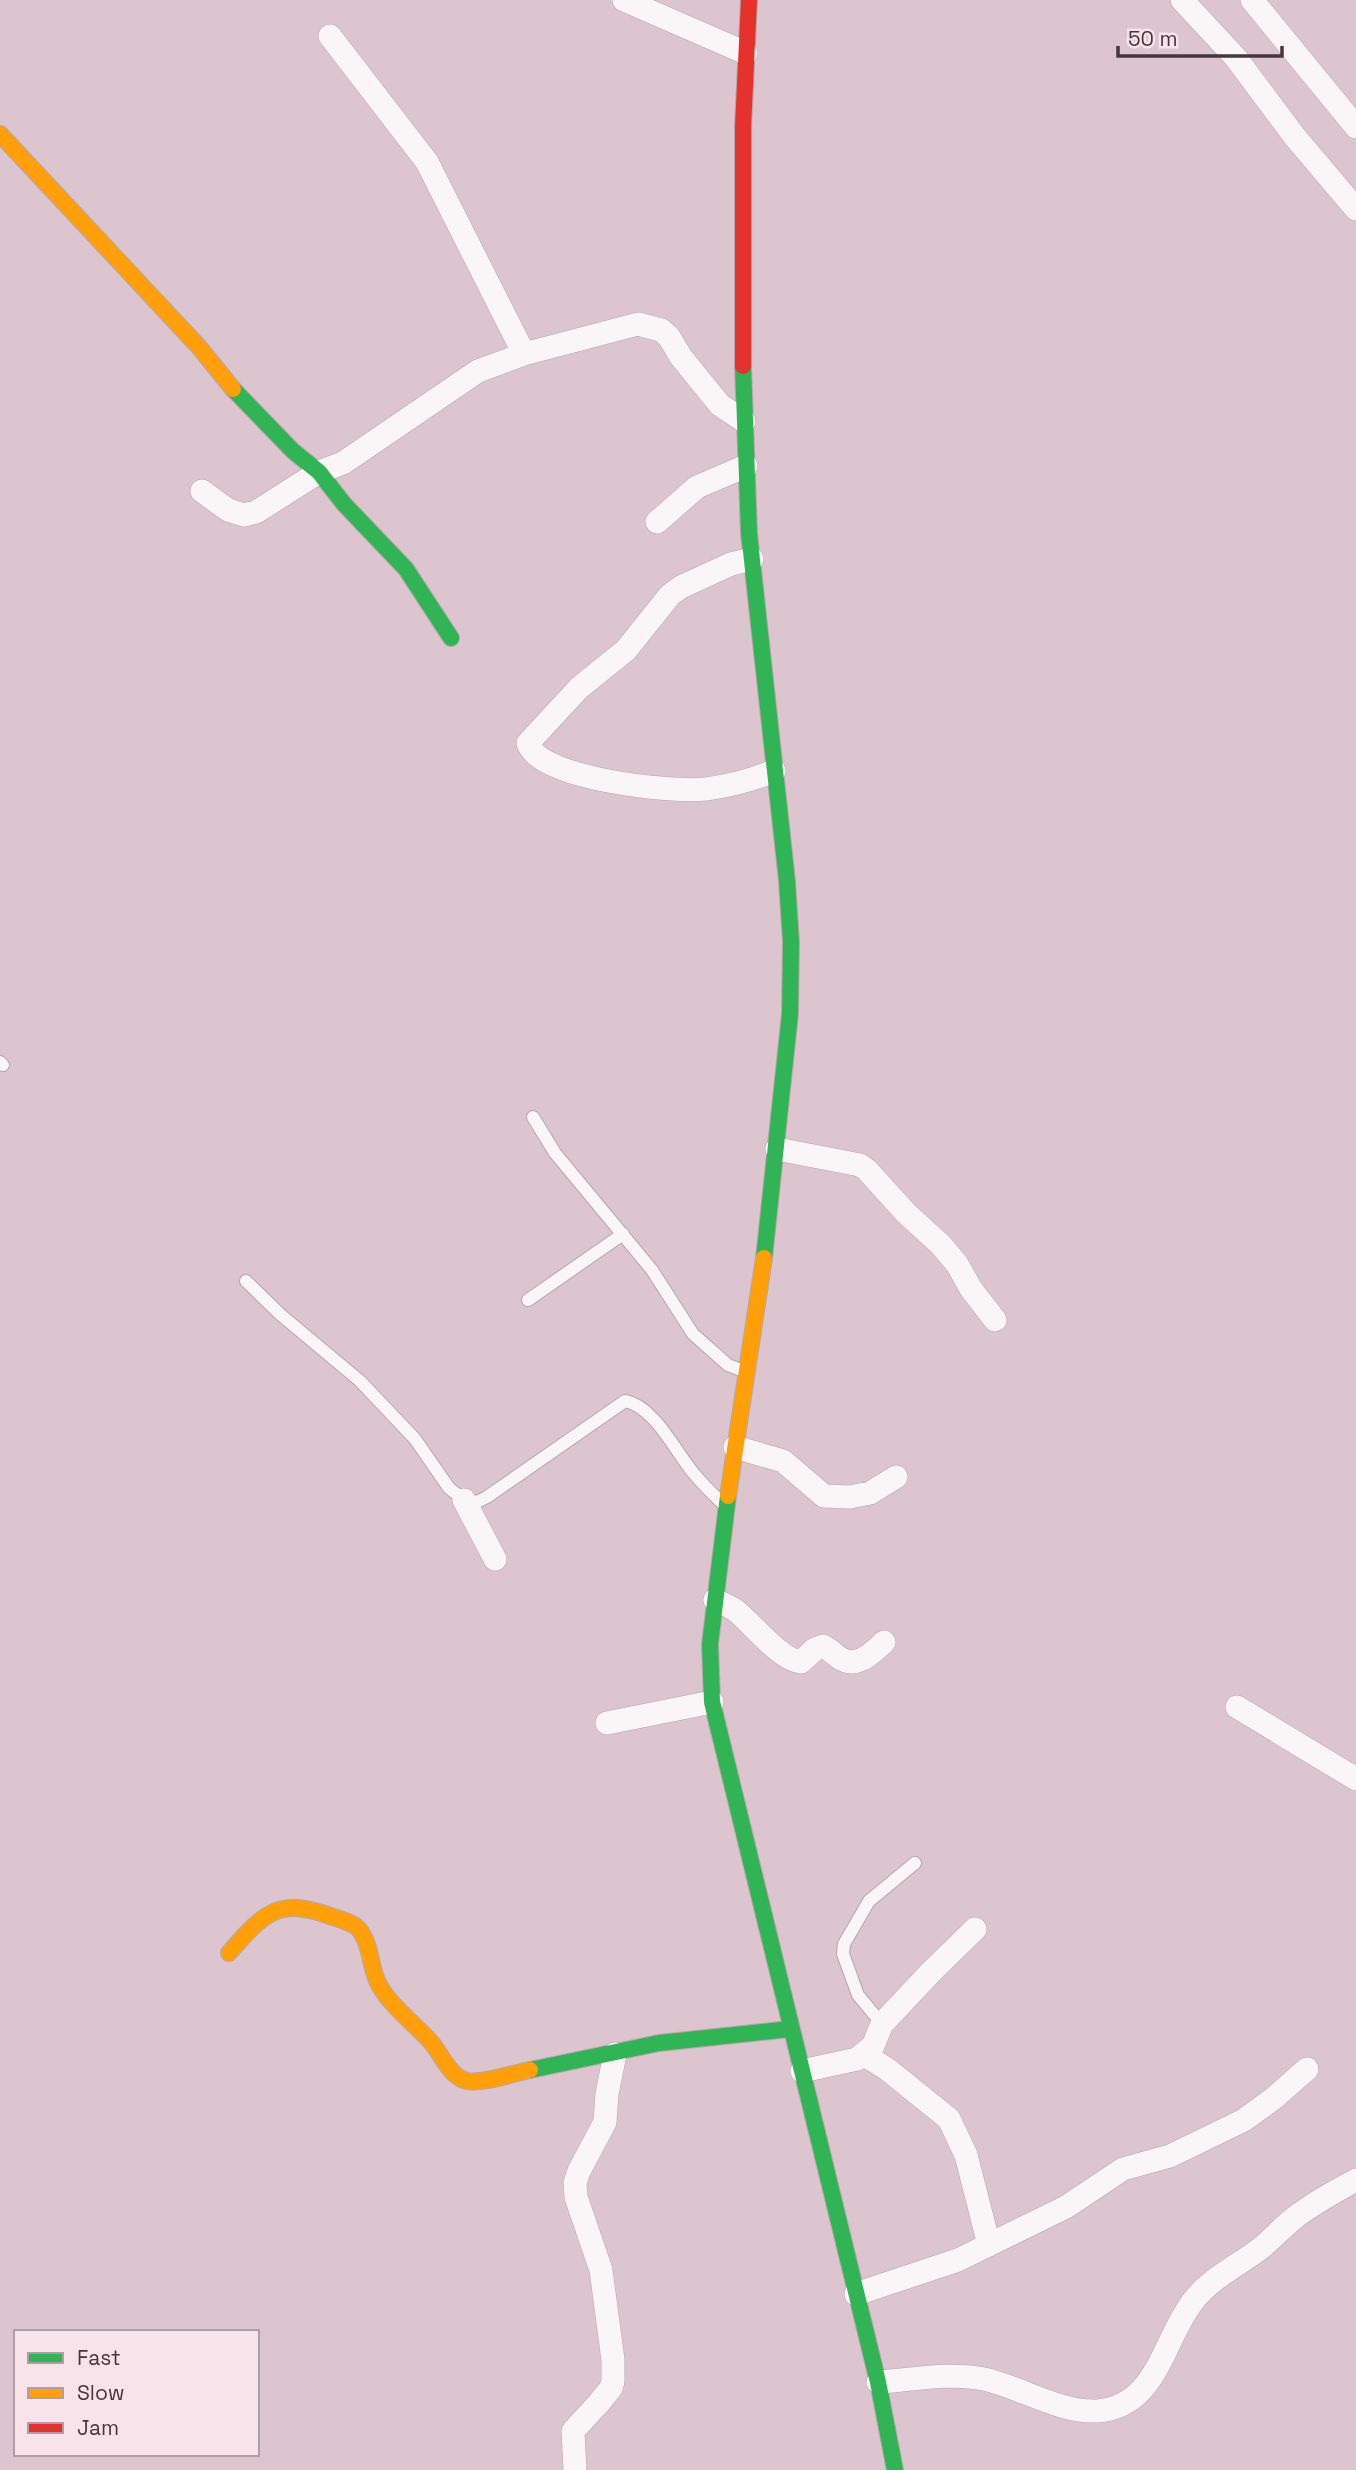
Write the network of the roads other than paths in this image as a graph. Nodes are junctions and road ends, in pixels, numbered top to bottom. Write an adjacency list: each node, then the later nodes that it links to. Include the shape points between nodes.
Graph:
1 (624, 0): 6 (street)
2 (749, 0): 6 (street)
3 (1182, 0): 9 (street, via 1236,58)
4 (1252, 0): 7 (street)
5 (330, 36): 10 (street, via 426,162)
6 (746, 53): 11 (street)
7 (1356, 127)
8 (0, 134): 13 (street, via 247,403)
9 (1356, 209)
10 (524, 354): 11 (street, via 638,324 655,328 669,337 719,405); 13 (street, via 478,371 344,463)
11 (744, 421): 12 (street)
12 (746, 466): 15 (street, via 697,487); 16 (street)
13 (319, 472): 14 (street, via 244,515 228,510); 17 (street, via 405,569)
14 (202, 491)
15 (657, 522)
16 (752, 559): 18 (street); 18 (street, via 731,564 670,595 626,650 579,688 528,743 540,759 601,782 703,790)
17 (451, 638)
18 (774, 771): 20 (street, via 791,942 790,1014)
19 (534, 1118): 21 (lane, via 555,1153)
20 (777, 1149): 24 (street, via 867,1170 941,1245); 25 (street)
21 (623, 1234): 23 (lane); 25 (lane, via 693,1334 728,1365)
22 (246, 1281): 28 (lane, via 360,1381)
23 (528, 1300)
24 (995, 1320)
25 (746, 1372): 26 (street)
26 (735, 1447): 27 (street, via 783,1461 824,1496 870,1493); 29 (street)
27 (896, 1477)
28 (464, 1500): 29 (lane, via 477,1502 487,1497 625,1401 645,1411 694,1475); 30 (street)
29 (726, 1506): 31 (street)
30 (495, 1559)
31 (715, 1600): 32 (street, via 733,1609 796,1662 823,1646 840,1659 856,1663); 33 (street, via 710,1644)
32 (884, 1642)
33 (712, 1702): 35 (street); 41 (street)
34 (1237, 1707): 36 (street)
35 (607, 1723)
36 (1356, 1779)
37 (915, 1863): 40 (lane, via 869,1901 844,1944 843,1954 858,1995)
38 (975, 1930): 40 (street)
39 (229, 1953): 42 (street, via 259,1919 287,1907 318,1911 348,1922 361,1931 378,1983 456,2076 468,2081)
40 (882, 2024): 43 (street, via 873,2046)
41 (790, 2029): 42 (street, via 659,2043); 45 (street)
42 (615, 2054): 50 (street, via 605,2122 575,2183 601,2270 613,2381 573,2431)
43 (863, 2054): 45 (street); 47 (street, via 950,2119 966,2155)
44 (1307, 2069): 47 (street, via 1244,2120 1170,2156 1124,2169 1066,2207)
45 (802, 2071): 48 (street)
46 (1356, 2180): 49 (street, via 1293,2219 1208,2285 1192,2302 1160,2364 1126,2403 1095,2411 1078,2409 981,2379)
47 (989, 2245): 48 (street)
48 (856, 2294): 49 (street)
49 (878, 2382): 51 (street)
50 (575, 2470)
51 (895, 2470)

